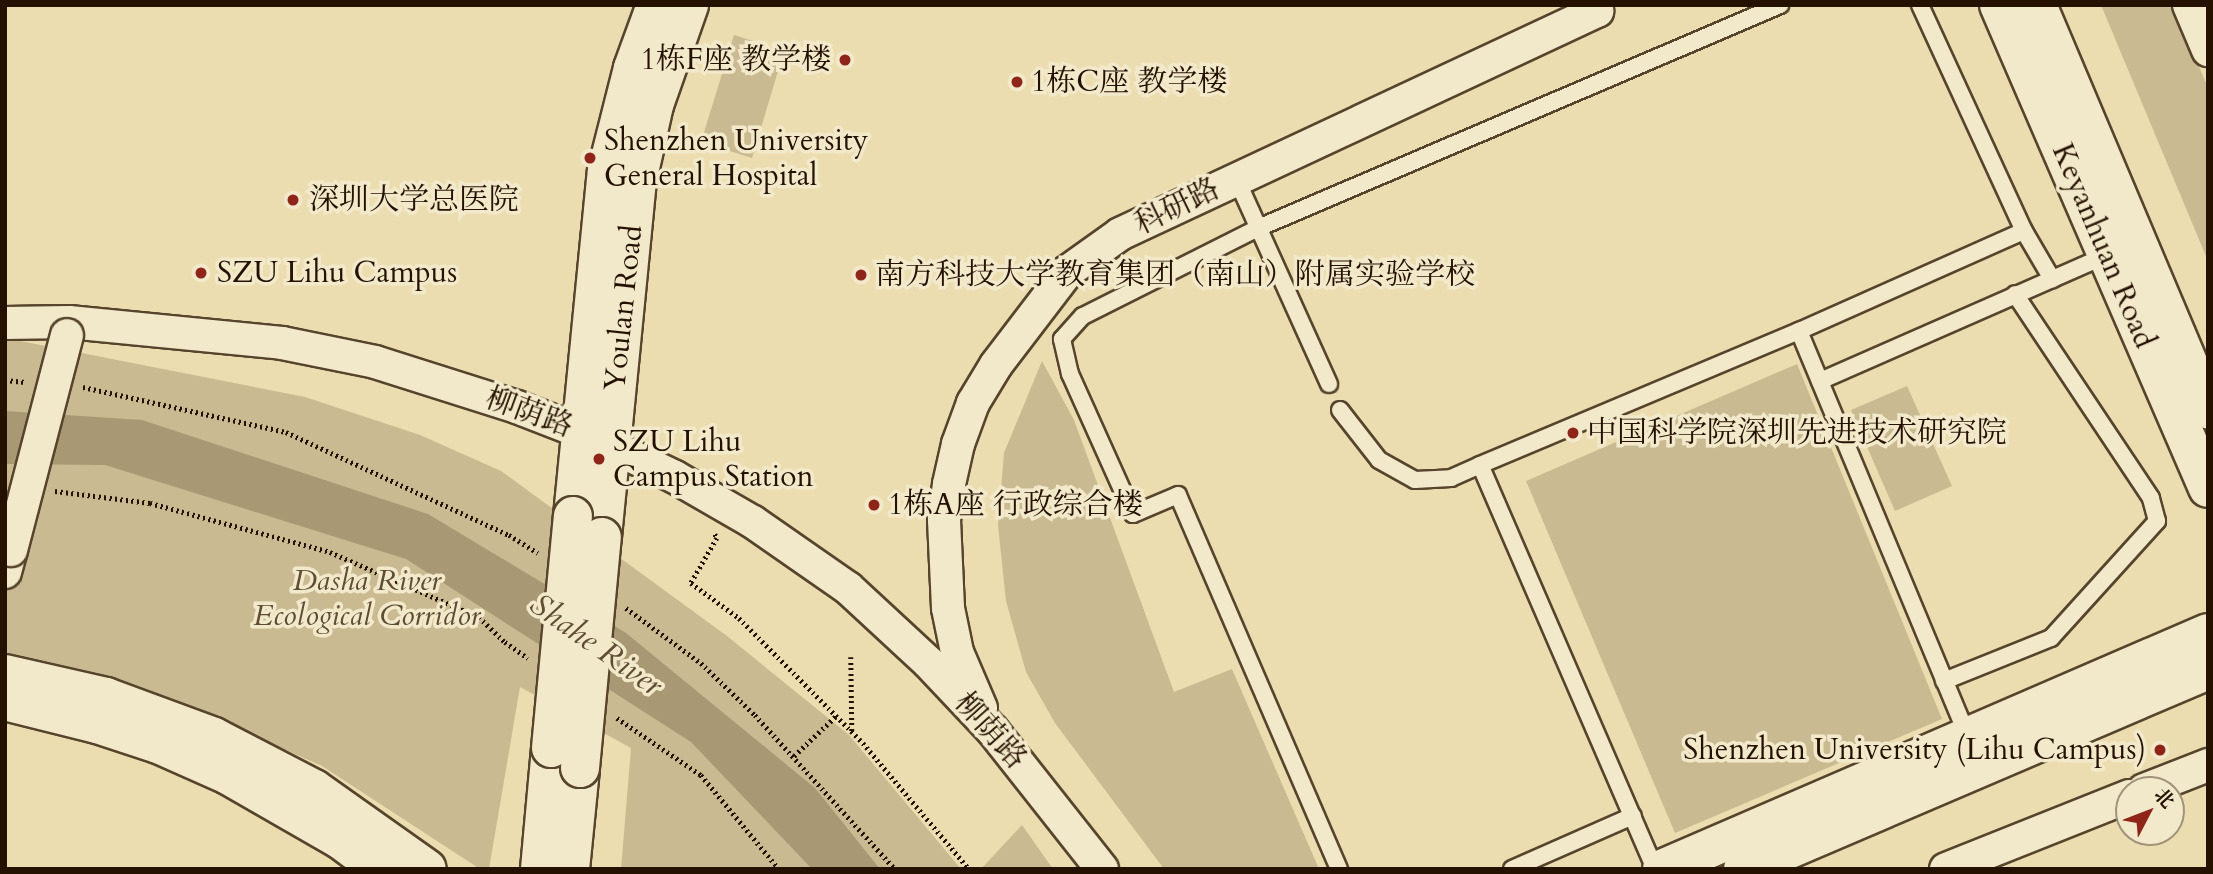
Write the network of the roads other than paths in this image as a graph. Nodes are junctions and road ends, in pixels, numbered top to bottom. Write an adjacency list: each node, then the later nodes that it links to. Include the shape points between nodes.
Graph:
1 (656, 5): 23 (street, Youlan Road, via 633,68 607,171)
2 (689, 5): 23 (street, Youlan Road, via 654,105)
3 (1780, 5): 11 (lane)
4 (1920, 5): 12 (lane)
5 (1999, 5): 13 (street, Keyanhuan Road)
6 (2037, 5): 22 (street, Keyanhuan Road)
7 (2189, 5): 9 (street)
8 (1596, 8): 10 (street, 科研路)
9 (2208, 50)
10 (1236, 178): 11 (lane); 32 (street, 科研路, via 1120,234 1067,272 1002,355 973,403 958,444 944,520 948,608 957,652)
11 (1258, 228): 20 (lane); 44 (lane, via 1083,316 1062,340 1070,374 1133,513 1178,495)
12 (2024, 231): 14 (lane); 18 (lane)
13 (2107, 255): 14 (lane); 25 (street, Keyanhuan Road)
14 (2052, 279): 15 (lane)
15 (2015, 294): 19 (lane); 30 (lane, via 2151,498 2157,521 2051,638)
16 (5, 323): 17 (street, 柳荫路)
17 (68, 329): 23 (street, 柳荫路, via 282,343 375,362 517,407); 26 (street, bridge)
18 (1799, 331): 19 (lane); 24 (lane)
19 (1820, 381): 30 (lane)
20 (1329, 384)
21 (1340, 410): 24 (lane, via 1379,460 1415,480 1451,478)
22 (2208, 410)
23 (596, 439): 32 (street, 柳荫路, via 753,522 848,588 928,662); 34 (street, Youlan Road, bridge)
24 (1480, 465): 38 (lane)
25 (2208, 488)
26 (8, 561)
27 (2208, 633): 33 (street)
28 (2208, 670): 48 (street)
29 (5, 674): 40 (street, via 106,697 214,737 314,789)
30 (1944, 681): 33 (lane)
31 (5, 701): 39 (street, via 158,744 228,775 341,840)
32 (993, 732): 43 (street, 柳荫路)
33 (1968, 737): 47 (street)
34 (566, 758): 41 (street, Youlan Road); 42 (street, Youlan Road)
35 (2208, 765): 36 (street)
36 (2180, 776)
37 (2115, 802): 49 (street)
38 (1633, 816): 45 (lane); 46 (lane)
39 (380, 869)
40 (427, 869)
41 (540, 869)
42 (570, 869)
43 (1102, 869)
44 (1339, 869)
45 (1512, 869)
46 (1655, 869)
47 (1662, 869)
48 (1743, 869)
49 (1947, 869)

